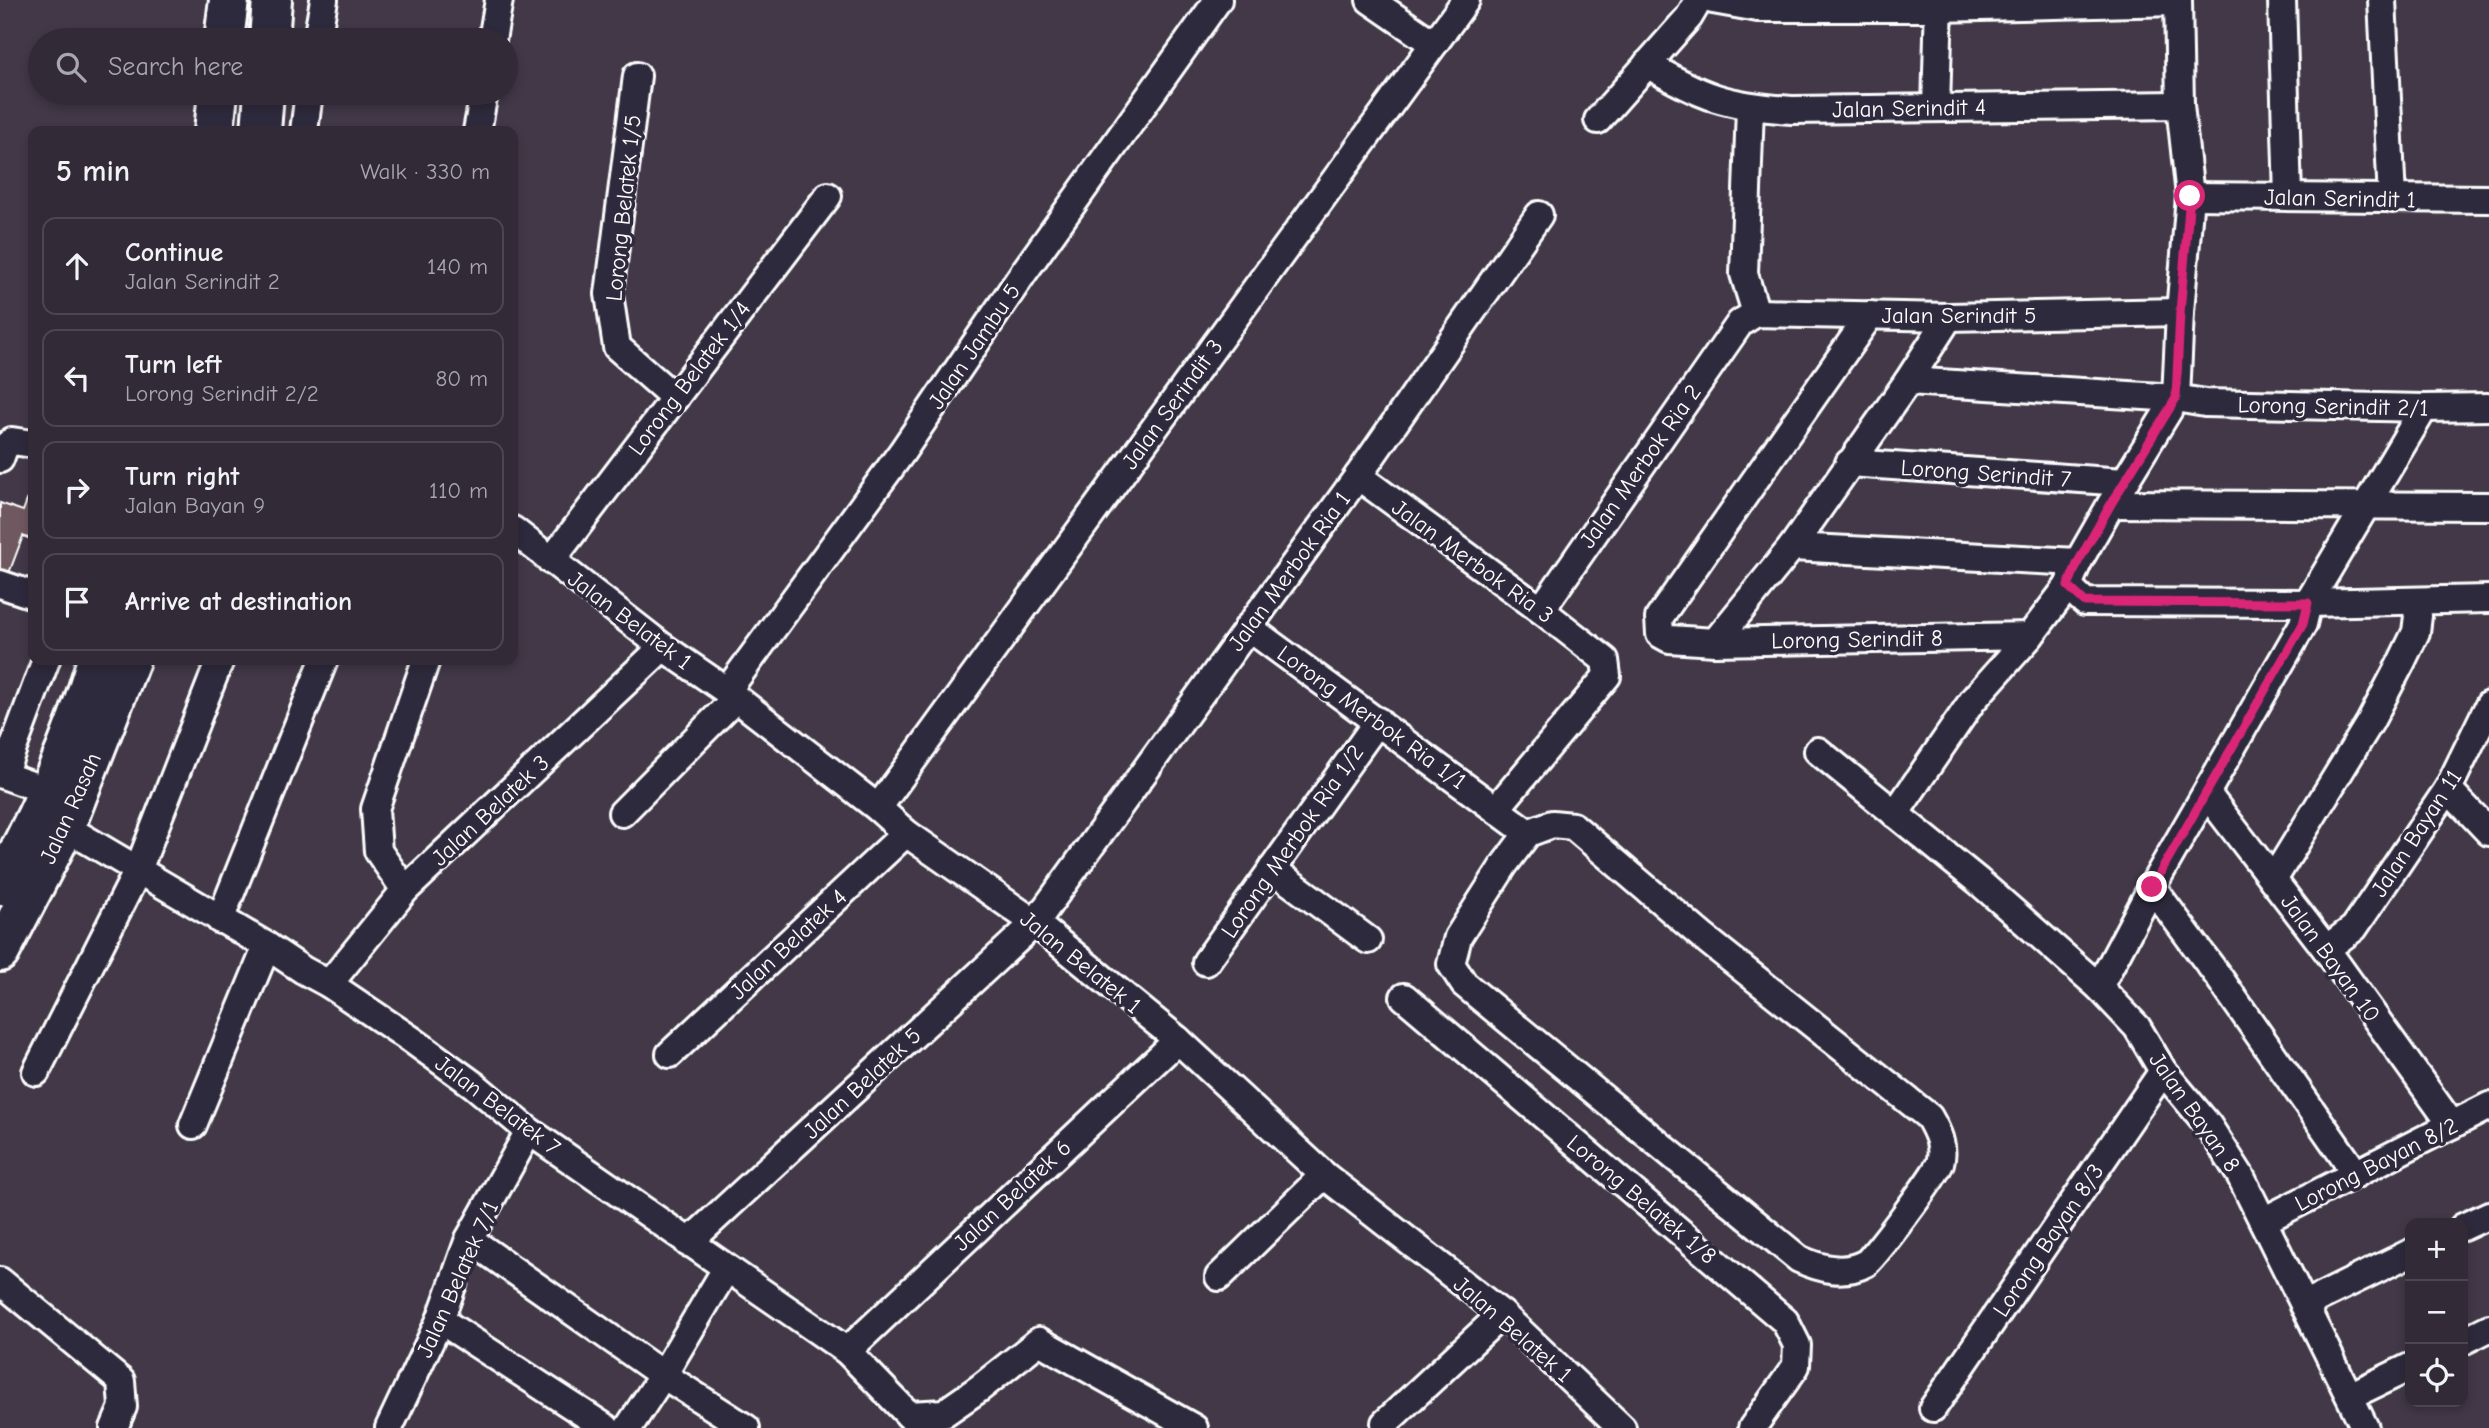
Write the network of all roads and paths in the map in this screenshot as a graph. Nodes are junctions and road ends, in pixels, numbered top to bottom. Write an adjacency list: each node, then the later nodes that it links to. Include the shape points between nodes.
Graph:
1 (229, 0): 14 (highway)
2 (272, 0): 15 (highway)
3 (324, 0): 16 (street)
4 (499, 0): 17 (street)
5 (1218, 0): 75 (street, Jalan Jambu 5)
6 (1370, 0): 18 (street)
7 (1466, 0): 18 (street, Jalan Serindit 3)
8 (1699, 0): 19 (street)
9 (1713, 0): 13 (street, via 1758,8)
10 (2282, 0): 35 (street)
11 (2382, 0): 36 (street)
12 (2178, 1): 13 (street); 25 (street)
13 (1939, 4): 27 (street)
14 (226, 28)
15 (270, 28)
16 (319, 28)
17 (494, 28)
18 (1434, 44): 83 (street, Jalan Serindit 3)
19 (1647, 64): 26 (street, Jalan Serindit 4, via 1684,87); 28 (street)
20 (637, 76): 44 (street, Lorong Belatek 1/5, via 609,294 617,347)
21 (217, 105): 29 (highway)
22 (263, 105): 30 (highway)
23 (307, 105): 31 (street)
24 (482, 105): 32 (street)
25 (2180, 105): 27 (street, Jalan Serindit 4); 34 (street)
26 (1750, 107): 27 (street, Jalan Serindit 4); 42 (street, via 1744,274)
27 (1936, 108)
28 (1598, 120)
29 (215, 126)
30 (261, 126)
31 (305, 126)
32 (478, 126)
33 (828, 196): 44 (street, Lorong Belatek 1/4)
34 (2190, 196): 35 (street, Jalan Serindit 1); 39 (street)
35 (2288, 197): 36 (street, Jalan Serindit 1)
36 (2392, 199): 37 (street, Jalan Serindit 1)
37 (2489, 199)
38 (1539, 215): 51 (street, Jalan Merbok Ria 1)
39 (2180, 312): 41 (street, Jalan Serindit 5); 45 (street)
40 (1870, 316): 41 (street, Jalan Serindit 5); 42 (street, Jalan Serindit 5); 67 (street, Lorong Serindit 8, via 1659,618 1660,634 1669,639)
41 (1950, 317): 43 (street)
42 (1748, 318): 64 (street, Jalan Merbok Ria 2)
43 (1908, 381): 45 (street, Lorong Serindit 2/1); 50 (street)
44 (675, 398): 57 (street, Lorong Belatek 1/4)
45 (2176, 398): 47 (street, Lorong Serindit 2/1, via 2205,403); 52 (street)
46 (2489, 407): 47 (street, Lorong Serindit 2/1)
47 (2424, 408): 53 (street)
48 (28, 443): 49 (street, via 12,441)
49 (0, 459)
50 (1849, 463): 52 (street, Lorong Serindit 7); 56 (street)
51 (1358, 476): 64 (street, Jalan Merbok Ria 3); 65 (street, Jalan Merbok Ria 1)
52 (2117, 493): 53 (street, Lorong Serindit 7); 58 (street)
53 (2367, 506): 54 (street, Lorong Serindit 7); 63 (street)
54 (2489, 506)
55 (518, 534): 57 (street, Jalan Belatek 1)
56 (1793, 547): 58 (street); 67 (street)
57 (551, 561): 68 (street, Jalan Belatek 1)
58 (2073, 574): 63 (street, via 2085,602); 66 (street)
59 (0, 584): 60 (street)
60 (28, 592)
61 (2489, 599): 62 (street)
62 (2415, 601): 63 (street); 93 (street, via 2416,632 2401,663)
63 (2308, 603): 82 (street, via 2303,624)
64 (1541, 610): 84 (street, Jalan Merbok Ria 3, via 1605,660 1607,676)
65 (1248, 627): 77 (street, Lorong Merbok Ria 1/1); 98 (street, Jalan Merbok Ria 1)
66 (2030, 636): 67 (street, Lorong Serindit 8); 86 (street, via 1973,700)
67 (1715, 642)
68 (663, 647): 75 (street, Jalan Belatek 1); 96 (street, Jalan Belatek 3)
69 (44, 665): 79 (street)
70 (96, 665): 81 (highway, Jalan Rasah)
71 (128, 665): 87 (highway, Jalan Rasah)
72 (218, 665): 92 (street)
73 (322, 665): 97 (street)
74 (424, 665): 96 (street, via 375,809 378,852)
75 (731, 695): 83 (street, Jalan Belatek 1); 85 (street, Jalan Jambu 5)
76 (2489, 705): 80 (street, Jalan Bayan 11)
77 (1378, 720): 84 (street, Lorong Merbok Ria 1/1); 91 (street, Lorong Merbok Ria 1/2)
78 (1818, 751): 86 (street, Jalan Bayan 8)
79 (1, 774): 81 (street)
80 (2448, 789): 88 (street); 101 (street, Jalan Bayan 11, via 2354,928)
81 (48, 792): 94 (highway, Jalan Rasah)
82 (2207, 794): 93 (street, Jalan Bayan 10); 95 (street)
83 (878, 808): 89 (street, Jalan Belatek 1)
84 (1496, 808): 90 (street, Lorong Merbok Ria 1/1)
85 (622, 813)
86 (1895, 814): 105 (street, Jalan Bayan 8)
87 (65, 827): 92 (street, Jalan Belatek 7); 102 (highway, Jalan Rasah)
88 (2489, 832)
89 (906, 833): 98 (street, Jalan Belatek 1); 108 (street, Jalan Belatek 4)
90 (1528, 833): 90 (street, via 1552,824 1573,826 1702,936 1929,1117 1941,1141 1940,1165 1869,1262 1830,1270 1799,1259 1464,984 1451,964 1458,937)
91 (1272, 869): 99 (street); 103 (street, Lorong Merbok Ria 1/2)
92 (138, 870): 97 (street, Jalan Belatek 7); 110 (street)
93 (2273, 880): 101 (street, Jalan Bayan 10)
94 (0, 886)
95 (2152, 887): 105 (street); 115 (street)
96 (405, 890): 104 (street, Jalan Belatek 3)
97 (220, 920): 100 (street, Jalan Belatek 7)
98 (1035, 923): 107 (street, Jalan Belatek 1); 121 (street, Jalan Belatek 5)
99 (1368, 940)
100 (267, 946): 104 (street, Jalan Belatek 7); 112 (street)
101 (2326, 949): 113 (street, Jalan Bayan 10)
102 (0, 952)
103 (1206, 962)
104 (329, 984): 114 (street, Jalan Belatek 7, via 474,1085)
105 (2099, 987): 109 (street, Jalan Bayan 8, via 2137,1027)
106 (1404, 997): 145 (street, Lorong Belatek 1/8, via 1785,1321 1797,1345 1796,1366)
107 (1178, 1040): 116 (street, Jalan Belatek 1); 131 (street, Jalan Belatek 6)
108 (670, 1054)
109 (2163, 1071): 118 (street, Jalan Bayan 8, via 2208,1125); 135 (street, Lorong Bayan 8/3)
110 (36, 1072)
111 (2489, 1107): 113 (street, Lorong Bayan 8/2)
112 (193, 1125)
113 (2452, 1125): 115 (street, Lorong Bayan 8/2)
114 (529, 1131): 120 (street, Jalan Belatek 7/1); 121 (street, Jalan Belatek 7)
115 (2356, 1174): 118 (street, Lorong Bayan 8/2)
116 (1324, 1175): 124 (street); 127 (street, Jalan Belatek 1)
117 (2489, 1214): 119 (street)
118 (2263, 1221): 126 (street, Jalan Bayan 8)
119 (2468, 1224)
120 (469, 1239): 128 (street, Jalan Belatek 7/1); 133 (street)
121 (688, 1243): 123 (street, Jalan Belatek 7)
122 (2405, 1255): 126 (street)
123 (726, 1269): 131 (street, Jalan Belatek 7); 133 (street)
124 (1219, 1277)
125 (0, 1281): 138 (street, via 121,1381 123,1407)
126 (2304, 1305): 134 (street, Jalan Bayan 8)
127 (1502, 1314): 137 (street); 144 (street, Jalan Belatek 1)
128 (440, 1320): 139 (street, Jalan Belatek 7/1); 140 (street)
129 (2489, 1328): 130 (street)
130 (2468, 1338)
131 (847, 1351): 136 (street, Jalan Belatek 7)
132 (2405, 1369): 134 (street)
133 (663, 1374): 141 (street); 142 (street)
134 (2350, 1396): 146 (street, Jalan Bayan 8)
135 (1933, 1408)
136 (906, 1421): 143 (street, via 944,1413 1039,1341)
137 (1385, 1423)
138 (114, 1428)
139 (388, 1428)
140 (606, 1428)
141 (628, 1428)
142 (746, 1428)
143 (1194, 1428)
144 (1622, 1428)
145 (1752, 1428)
146 (2365, 1428)

